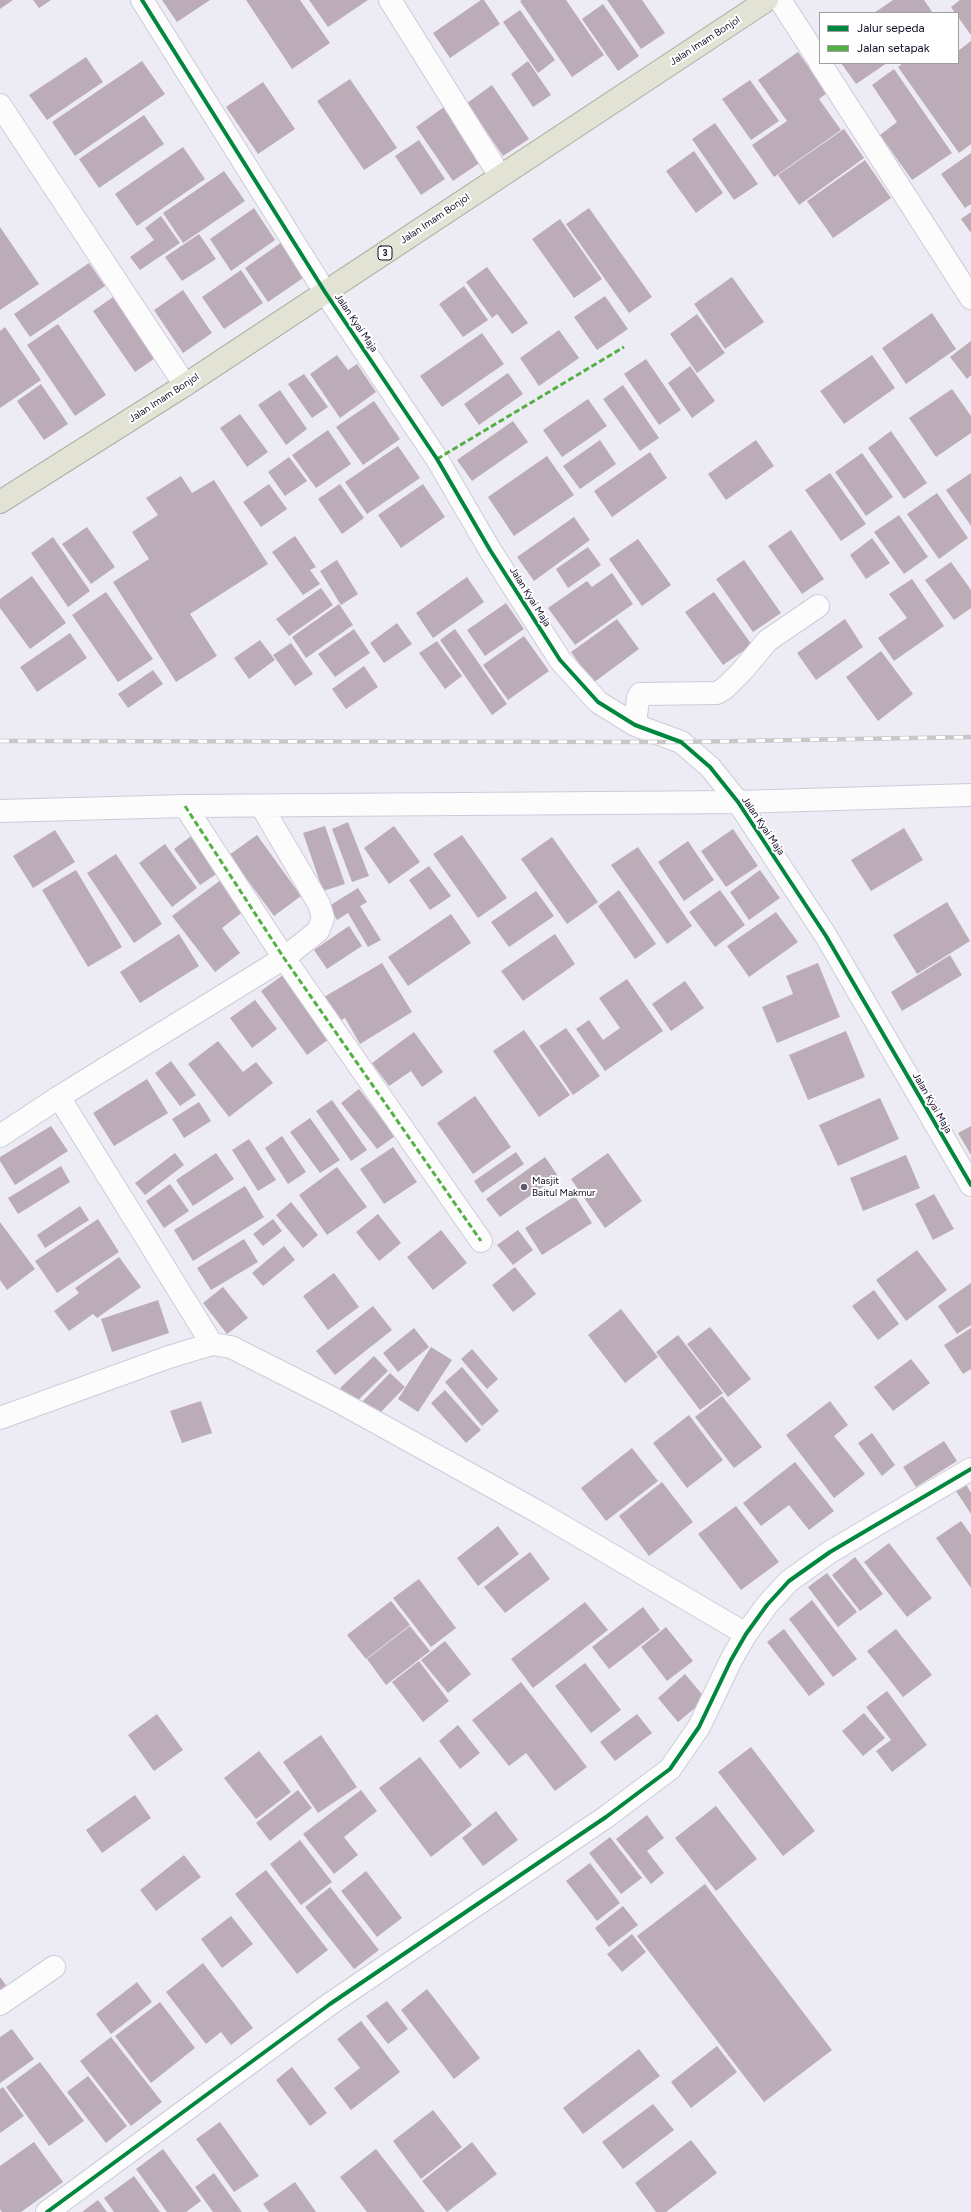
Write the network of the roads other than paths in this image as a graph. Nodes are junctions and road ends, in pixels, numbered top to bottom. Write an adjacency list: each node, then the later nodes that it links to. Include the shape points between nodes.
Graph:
1 (142, 0): 9 (street, Jalan Kyai Maja)
2 (390, 0): 8 (street)
3 (767, 0): 8 (highway, Jalan Imam Bonjol / 3)
4 (780, 0): 5 (street)
5 (819, 61)
6 (821, 64): 10 (street)
7 (0, 105): 11 (street)
8 (500, 176): 9 (highway, Jalan Imam Bonjol / 3)
9 (326, 292): 11 (highway, Jalan Imam Bonjol / 3); 14 (street, Jalan Kyai Maja, via 437,459 490,550 560,660 598,702)
10 (971, 298)
11 (185, 385): 12 (highway, Jalan Imam Bonjol / 3)
12 (3, 495)
13 (818, 606): 14 (street, via 767,641 744,669 717,693 640,694)
14 (635, 725): 16 (street, Jalan Kyai Maja, via 681,742 710,767)
15 (971, 795): 16 (street)
16 (738, 802): 18 (street, via 429,803); 23 (street, Jalan Kyai Maja, via 826,936)
17 (185, 806): 18 (street); 19 (street); 20 (street)
18 (262, 807): 20 (street, via 319,904 323,918 318,931)
19 (0, 811)
20 (284, 958): 21 (street); 24 (street)
21 (59, 1097): 22 (street); 25 (street)
22 (0, 1136)
23 (971, 1185)
24 (481, 1241)
25 (212, 1344): 26 (street); 28 (street, via 231,1347 334,1399 540,1513)
26 (0, 1418)
27 (971, 1469): 28 (street, via 830,1552 789,1581 767,1605)
28 (739, 1647): 31 (street, via 699,1727 670,1769 606,1817 330,2004)
29 (54, 1967): 30 (street)
30 (0, 2004)
31 (47, 2212)

